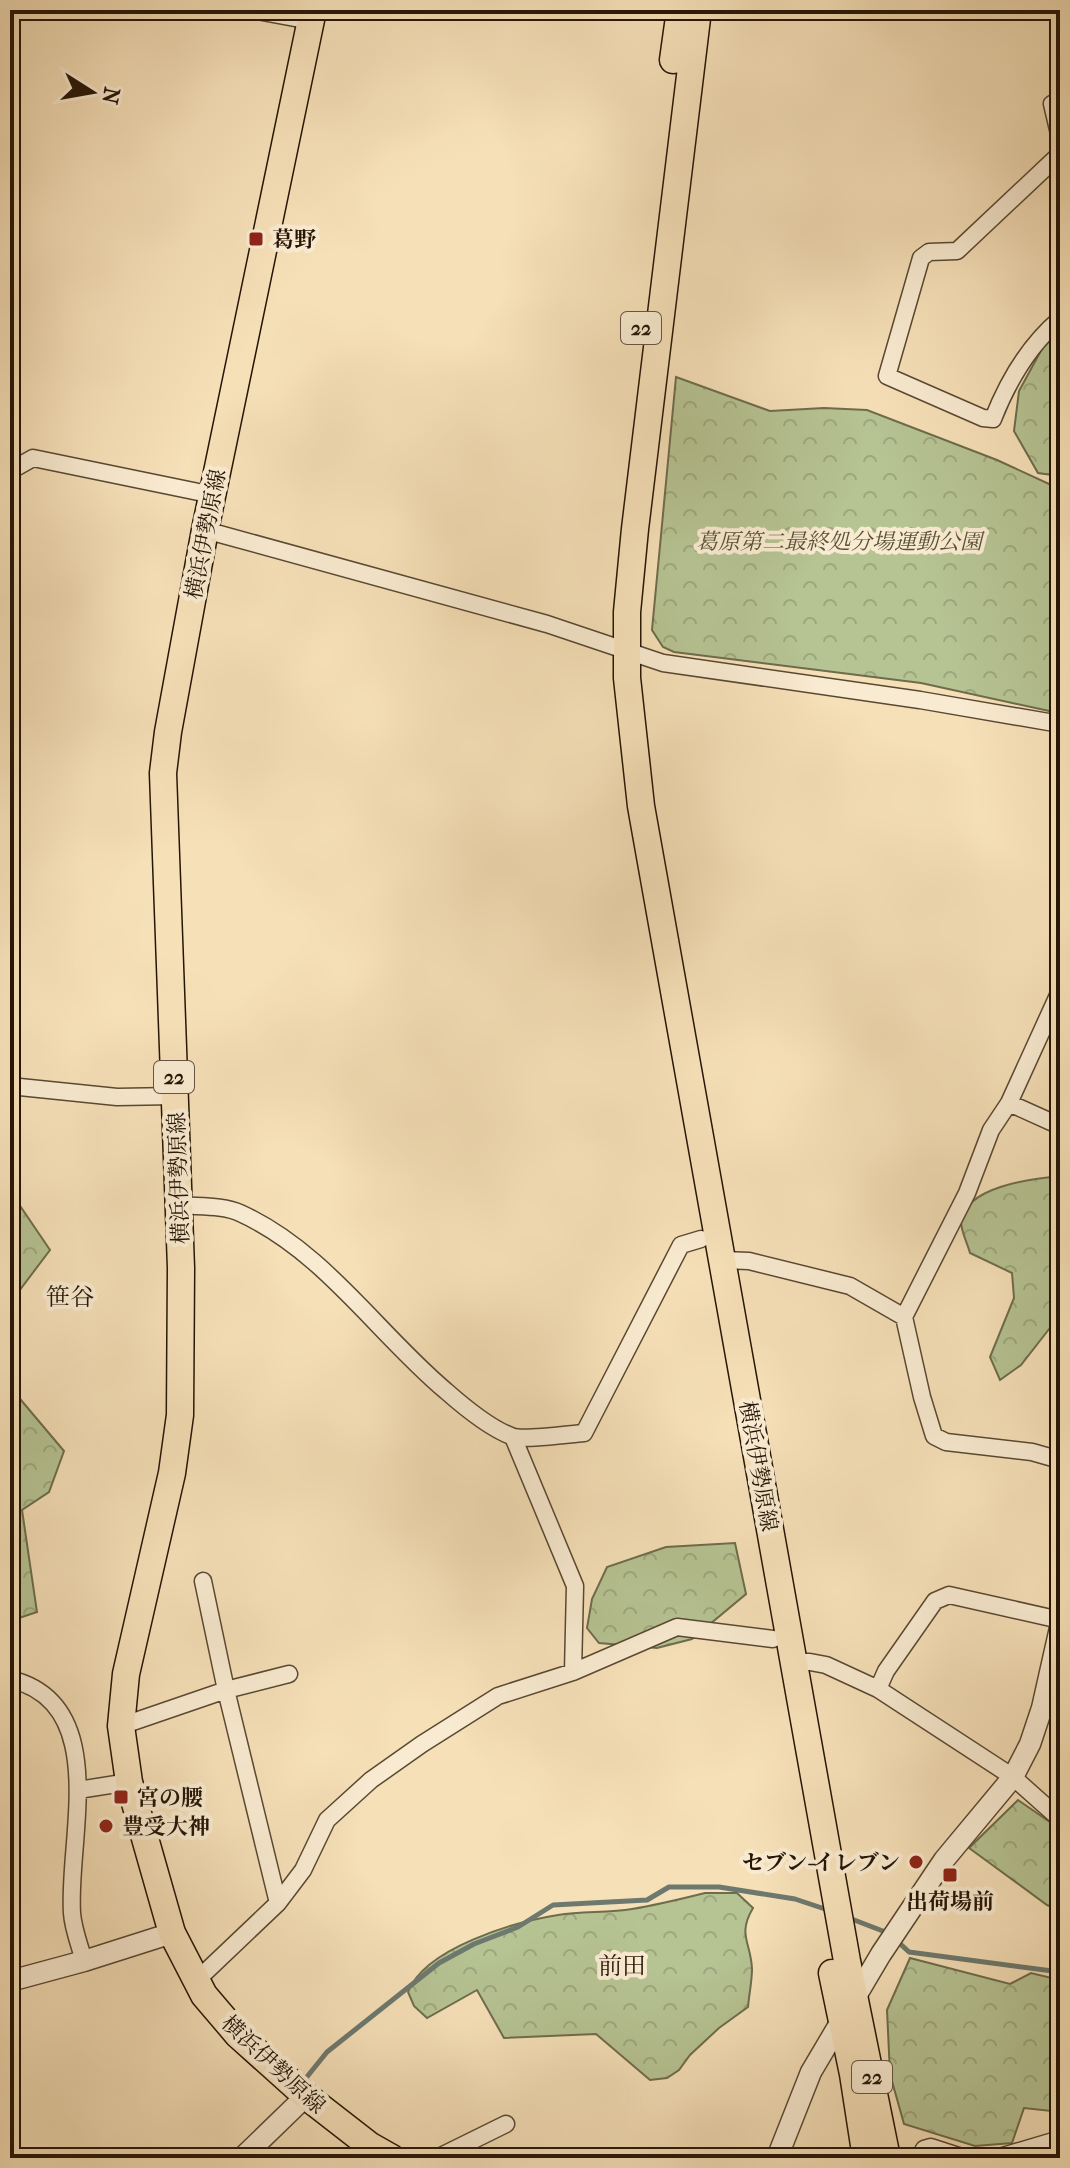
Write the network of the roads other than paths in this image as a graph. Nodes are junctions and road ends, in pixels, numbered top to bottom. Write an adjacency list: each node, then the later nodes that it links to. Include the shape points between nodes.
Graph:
1 (252, 10): 4 (street)
2 (680, 10): 12 (main road, 横浜伊勢原線 / 22, via 613,576)
3 (698, 10): 12 (main road, 横浜伊勢原線 / 22)
4 (312, 15): 10 (main road, 横浜伊勢原線 / 22)
5 (1060, 99): 6 (street, via 1052,104)
6 (1060, 138)
7 (1060, 154): 8 (street, via 957,251 929,252 921,258 887,376 993,419 1019,365)
8 (1060, 319)
9 (10, 471): 10 (street, via 33,458)
10 (213, 495): 11 (main road, 横浜伊勢原線 / 22)
11 (205, 530): 12 (street, via 547,624); 16 (main road, 横浜伊勢原線 / 22, via 163,773)
12 (620, 650): 13 (street, via 663,663); 20 (main road, 横浜伊勢原線 / 22, via 627,829); 21 (main road, 横浜伊勢原線 / 22, via 641,806)
13 (1060, 724)
14 (1060, 991): 17 (street)
15 (10, 1086): 16 (street, via 117,1097)
16 (175, 1096): 19 (main road, 横浜伊勢原線 / 22)
17 (1009, 1103): 18 (street); 22 (street, via 991,1130 967,1193)
18 (1060, 1126)
19 (179, 1205): 23 (street, via 237,1211 288,1241 413,1363 464,1407); 35 (main road, 横浜伊勢原線 / 22, via 180,1415 172,1473 126,1674)
20 (701, 1239): 23 (street, via 681,1245 584,1433); 28 (main road, 横浜伊勢原線 / 22)
21 (723, 1260): 22 (street, via 749,1261 850,1286); 29 (main road, 横浜伊勢原線 / 22)
22 (904, 1317): 24 (street, via 934,1436)
23 (513, 1437): 30 (street, via 575,1586)
24 (1060, 1460)
25 (203, 1581): 34 (street)
26 (1060, 1620): 33 (street, via 949,1595 935,1601)
27 (1060, 1628): 36 (street, via 1042,1708)
28 (773, 1639): 30 (street, via 677,1627); 46 (main road, 横浜伊勢原線 / 22)
29 (794, 1662): 33 (street, via 826,1665); 45 (main road, 横浜伊勢原線 / 22)
30 (573, 1672): 40 (street, via 498,1696 371,1780 327,1820 303,1870)
31 (289, 1674): 34 (street)
32 (10, 1679): 38 (street, via 48,1695 61,1712 75,1754)
33 (878, 1689): 36 (street)
34 (226, 1690): 35 (street); 40 (street)
35 (121, 1726): 37 (main road, 横浜伊勢原線 / 22)
36 (1013, 1777): 39 (street); 45 (street, via 944,1860)
37 (129, 1782): 38 (street); 41 (main road, 横浜伊勢原線 / 22)
38 (78, 1790): 42 (street, via 72,1915)
39 (1060, 1819)
40 (278, 1903): 44 (street)
41 (172, 1933): 42 (street); 44 (main road, 横浜伊勢原線 / 22)
42 (84, 1961): 43 (street)
43 (10, 1981)
44 (196, 1981): 47 (main road, 横浜伊勢原線 / 22, via 238,2035)
45 (855, 1996): 46 (street); 55 (main road, 横浜伊勢原線 / 22)
46 (842, 2020): 53 (street, via 811,2072); 54 (main road, 横浜伊勢原線 / 22)
47 (306, 2096): 50 (street); 51 (main road, 横浜伊勢原線 / 22)
48 (506, 2124): 52 (street)
49 (1060, 2139): 58 (street)
50 (242, 2158)
51 (392, 2158)
52 (437, 2158)
53 (777, 2158)
54 (866, 2158)
55 (887, 2158)
56 (919, 2158): 57 (street, via 931,2147)
57 (965, 2158)
58 (996, 2158)

